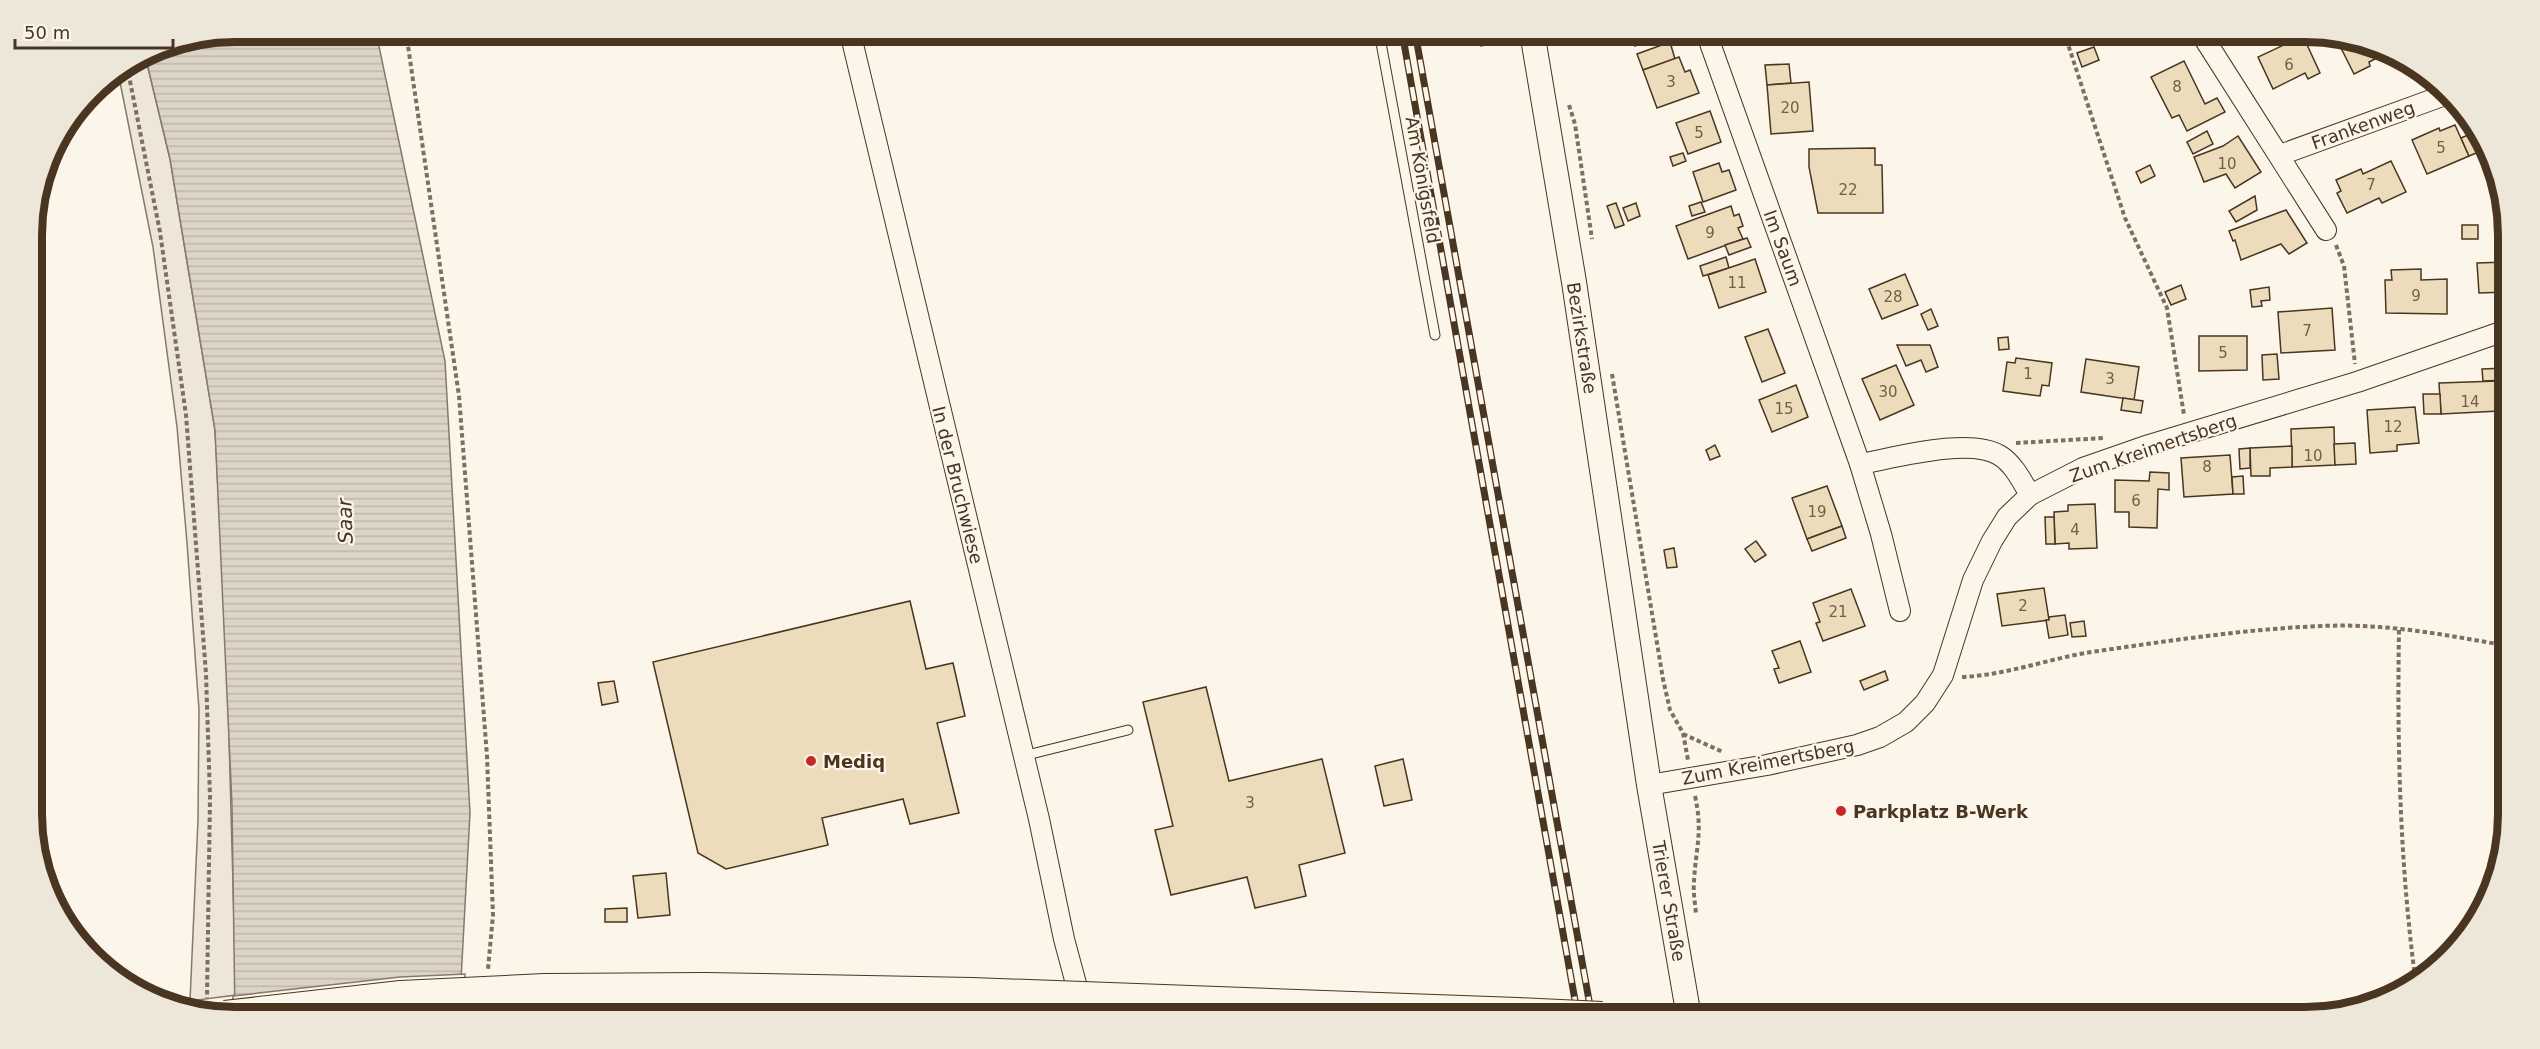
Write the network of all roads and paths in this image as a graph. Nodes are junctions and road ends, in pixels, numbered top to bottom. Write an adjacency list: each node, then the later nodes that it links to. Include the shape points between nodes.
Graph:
1 (407, 42): 33 (path, via 459,396 487,756 493,915)
2 (852, 42): 28 (street, In der Bruchwiese)
3 (1381, 42): 15 (lane, Am Königsfeld)
4 (1535, 42): 30 (street, Bezirkstraße)
5 (1710, 42): 21 (street, Im Saum)
6 (2067, 42): 18 (path, via 2125,218 2167,308)
7 (2207, 42): 11 (street)
8 (129, 75): 34 (path, via 160,232 189,448 206,674)
9 (1565, 94): 13 (path, via 1575,124)
10 (2439, 97): 11 (street, Frankenweg)
11 (2280, 155): 12 (street)
12 (2326, 230): 17 (path, via 2340,250 2344,266)
13 (1592, 244)
14 (2498, 333): 17 (street, Zum Kreimertsberg)
15 (1435, 335)
16 (1610, 362): 29 (path, via 1665,690 1683,734)
17 (2357, 382): 18 (street, Zum Kreimertsberg)
18 (2187, 433): 22 (street, Zum Kreimertsberg, via 2083,468)
19 (2110, 438): 20 (path, via 2012,444)
20 (1998, 455): 21 (street, via 1960,448); 22 (street, via 2013,468)
21 (1860, 464): 23 (street, Im Saum)
22 (2030, 495): 26 (street, Zum Kreimertsberg, via 2007,517 1973,580)
23 (1900, 611)
24 (2399, 630): 25 (path); 26 (path, via 2323,626 2189,639 2088,653 1987,675); 32 (path, via 2406,916)
25 (2498, 644)
26 (1943, 675): 29 (street, Zum Kreimertsberg, via 1925,703 1906,722 1880,737 1813,756)
27 (1128, 730): 28 (lane)
28 (1023, 756): 36 (street, In der Bruchwiese)
29 (1691, 778): 30 (street, Zum Kreimertsberg); 31 (path, via 1700,816 1694,884)
30 (1649, 785): 38 (street, Trierer Straße)
31 (1696, 915)
32 (2414, 972)
33 (487, 976)
34 (216, 1005)
35 (233, 1007): 37 (main road, bridge, via 544,988 705,987)
36 (1082, 1007)
37 (1304, 1007)
38 (1687, 1007)

